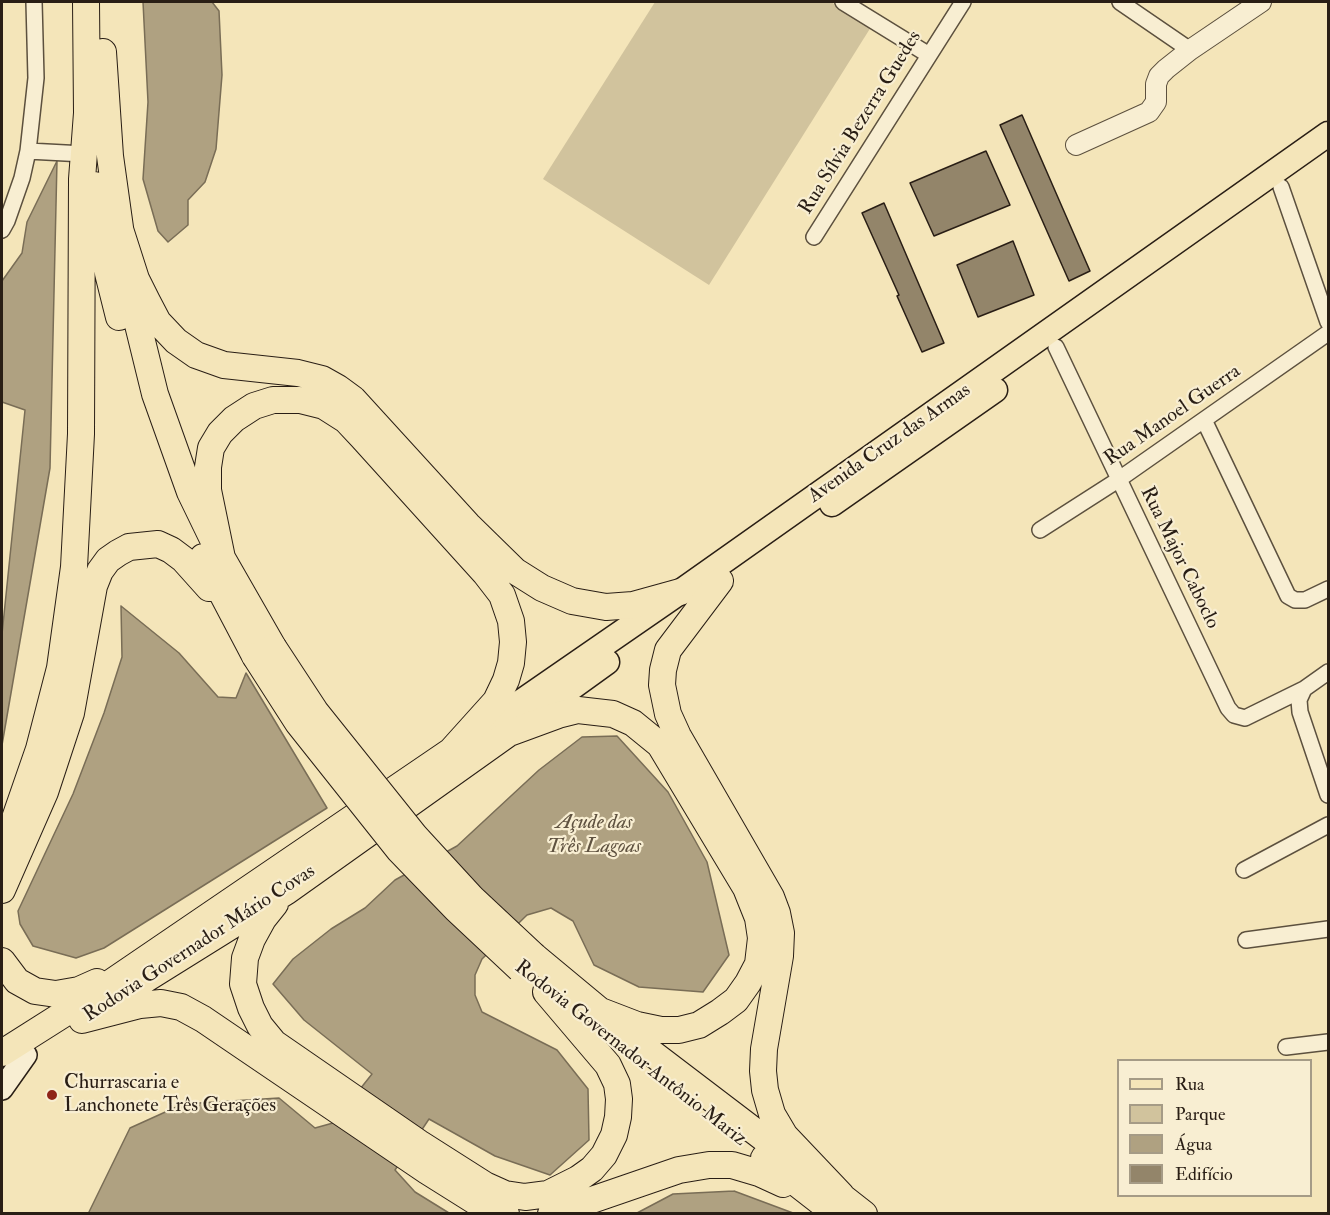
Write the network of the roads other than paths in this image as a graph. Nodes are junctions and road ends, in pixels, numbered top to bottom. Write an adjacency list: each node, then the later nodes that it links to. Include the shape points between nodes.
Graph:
1 (34, 2): 13 (street, via 36,78)
2 (86, 2): 10 (highway)
3 (101, 2): 17 (highway, via 110,156)
4 (843, 2): 9 (street)
5 (963, 2): 9 (street, Rua Sílvia Bezerra Guedes)
6 (1120, 2): 8 (street)
7 (1261, 2): 8 (street)
8 (1190, 50): 12 (street, via 1159,76 1156,102 1149,112)
9 (929, 55): 19 (street, Rua Sílvia Bezerra Guedes)
10 (87, 113): 15 (highway); 30 (highway, via 108,273 140,399 176,499)
11 (1329, 134): 29 (main road, Avenida Cruz das Armas)
12 (1076, 145)
13 (28, 151): 15 (street); 18 (street)
14 (1329, 153): 16 (main road, Avenida Cruz das Armas)
15 (84, 154): 38 (highway, via 81,434 74,567 60,668 39,749)
16 (1281, 187): 20 (street); 22 (main road, Avenida Cruz das Armas)
17 (119, 226): 26 (highway, via 131,299 155,394 190,492); 29 (highway, via 147,302 158,322 176,341 196,355 224,365 298,373 338,388 353,399 515,571 572,601 606,607 633,605)
18 (2, 230)
19 (814, 237)
20 (1329, 322)
21 (1329, 333): 23 (street, Rua Manoel Guerra)
22 (1056, 347): 24 (street, Rua Major Caboclo); 27 (main road, Avenida Cruz das Armas)
23 (1204, 420): 24 (street, Rua Manoel Guerra); 28 (street, via 1288,596 1305,600)
24 (1118, 480): 25 (street, Rua Manoel Guerra); 33 (street, Rua Major Caboclo, via 1234,715 1245,718)
25 (1040, 530)
26 (222, 558): 31 (highway); 35 (highway, via 208,490 211,448 220,433 254,406 273,400 300,400 324,406 346,420 485,573 502,595 511,621 513,642 506,680 496,701)
27 (720, 581): 34 (main road, Avenida Cruz das Armas); 57 (highway, via 668,650 662,685 678,736 777,913 780,956 765,1039 765,1090 772,1114 785,1136)
28 (1329, 589)
29 (680, 592): 35 (main road, Avenida Cruz das Armas)
30 (230, 611): 31 (highway); 40 (highway, via 183,559 158,544 118,553 108,560 94,586 68,724 45,792)
31 (264, 651): 45 (highway, bridge, via 415,836)
32 (1329, 672): 33 (street, Rua Major Caboclo)
33 (1304, 689): 36 (street, via 1299,700 1300,712)
34 (509, 733): 41 (highway, Rodovia Governador Mário Covas); 48 (highway, Rodovia Governador Mário Covas, via 578,710 613,714 646,732 660,745 740,878 758,918 758,964 736,1000 706,1021 661,1030)
35 (451, 751): 46 (highway)
36 (1329, 795)
37 (1329, 825): 39 (street)
38 (2, 846)
39 (1244, 870)
40 (2, 890)
41 (287, 891): 49 (highway, Rodovia Governador Mário Covas); 55 (highway, via 262,919 252,939 245,958 243,984 250,1008 274,1043)
42 (1329, 929): 43 (street)
43 (1246, 940)
44 (2, 962): 46 (highway, via 17,981 35,991 56,994 79,990)
45 (527, 962): 47 (highway, Rodovia Governador Antônio Mariz); 48 (highway)
46 (138, 964): 52 (highway)
47 (546, 992): 56 (highway, via 608,1065 617,1084 618,1117 604,1155 592,1169 564,1187 525,1197 505,1194); 57 (highway, Rodovia Governador Antônio Mariz)
48 (598, 1010): 57 (highway, Rodovia Governador Antônio Mariz, via 703,1092)
49 (82, 1020): 52 (highway, Rodovia Governador Mário Covas); 55 (highway, via 140,1005 161,1003 181,1007)
50 (1329, 1042): 51 (street)
51 (1286, 1047)
52 (14, 1054): 53 (highway, Rodovia Governador Mário Covas); 54 (main road)
53 (2, 1071)
54 (2, 1089)
55 (344, 1102): 56 (highway)
56 (414, 1150): 58 (highway, via 478,1203)
57 (835, 1205): 59 (highway, via 759,1173 732,1165 709,1165 679,1170); 60 (highway, Rodovia Governador Antônio Mariz)
58 (506, 1214)
59 (551, 1214)
60 (864, 1214)

